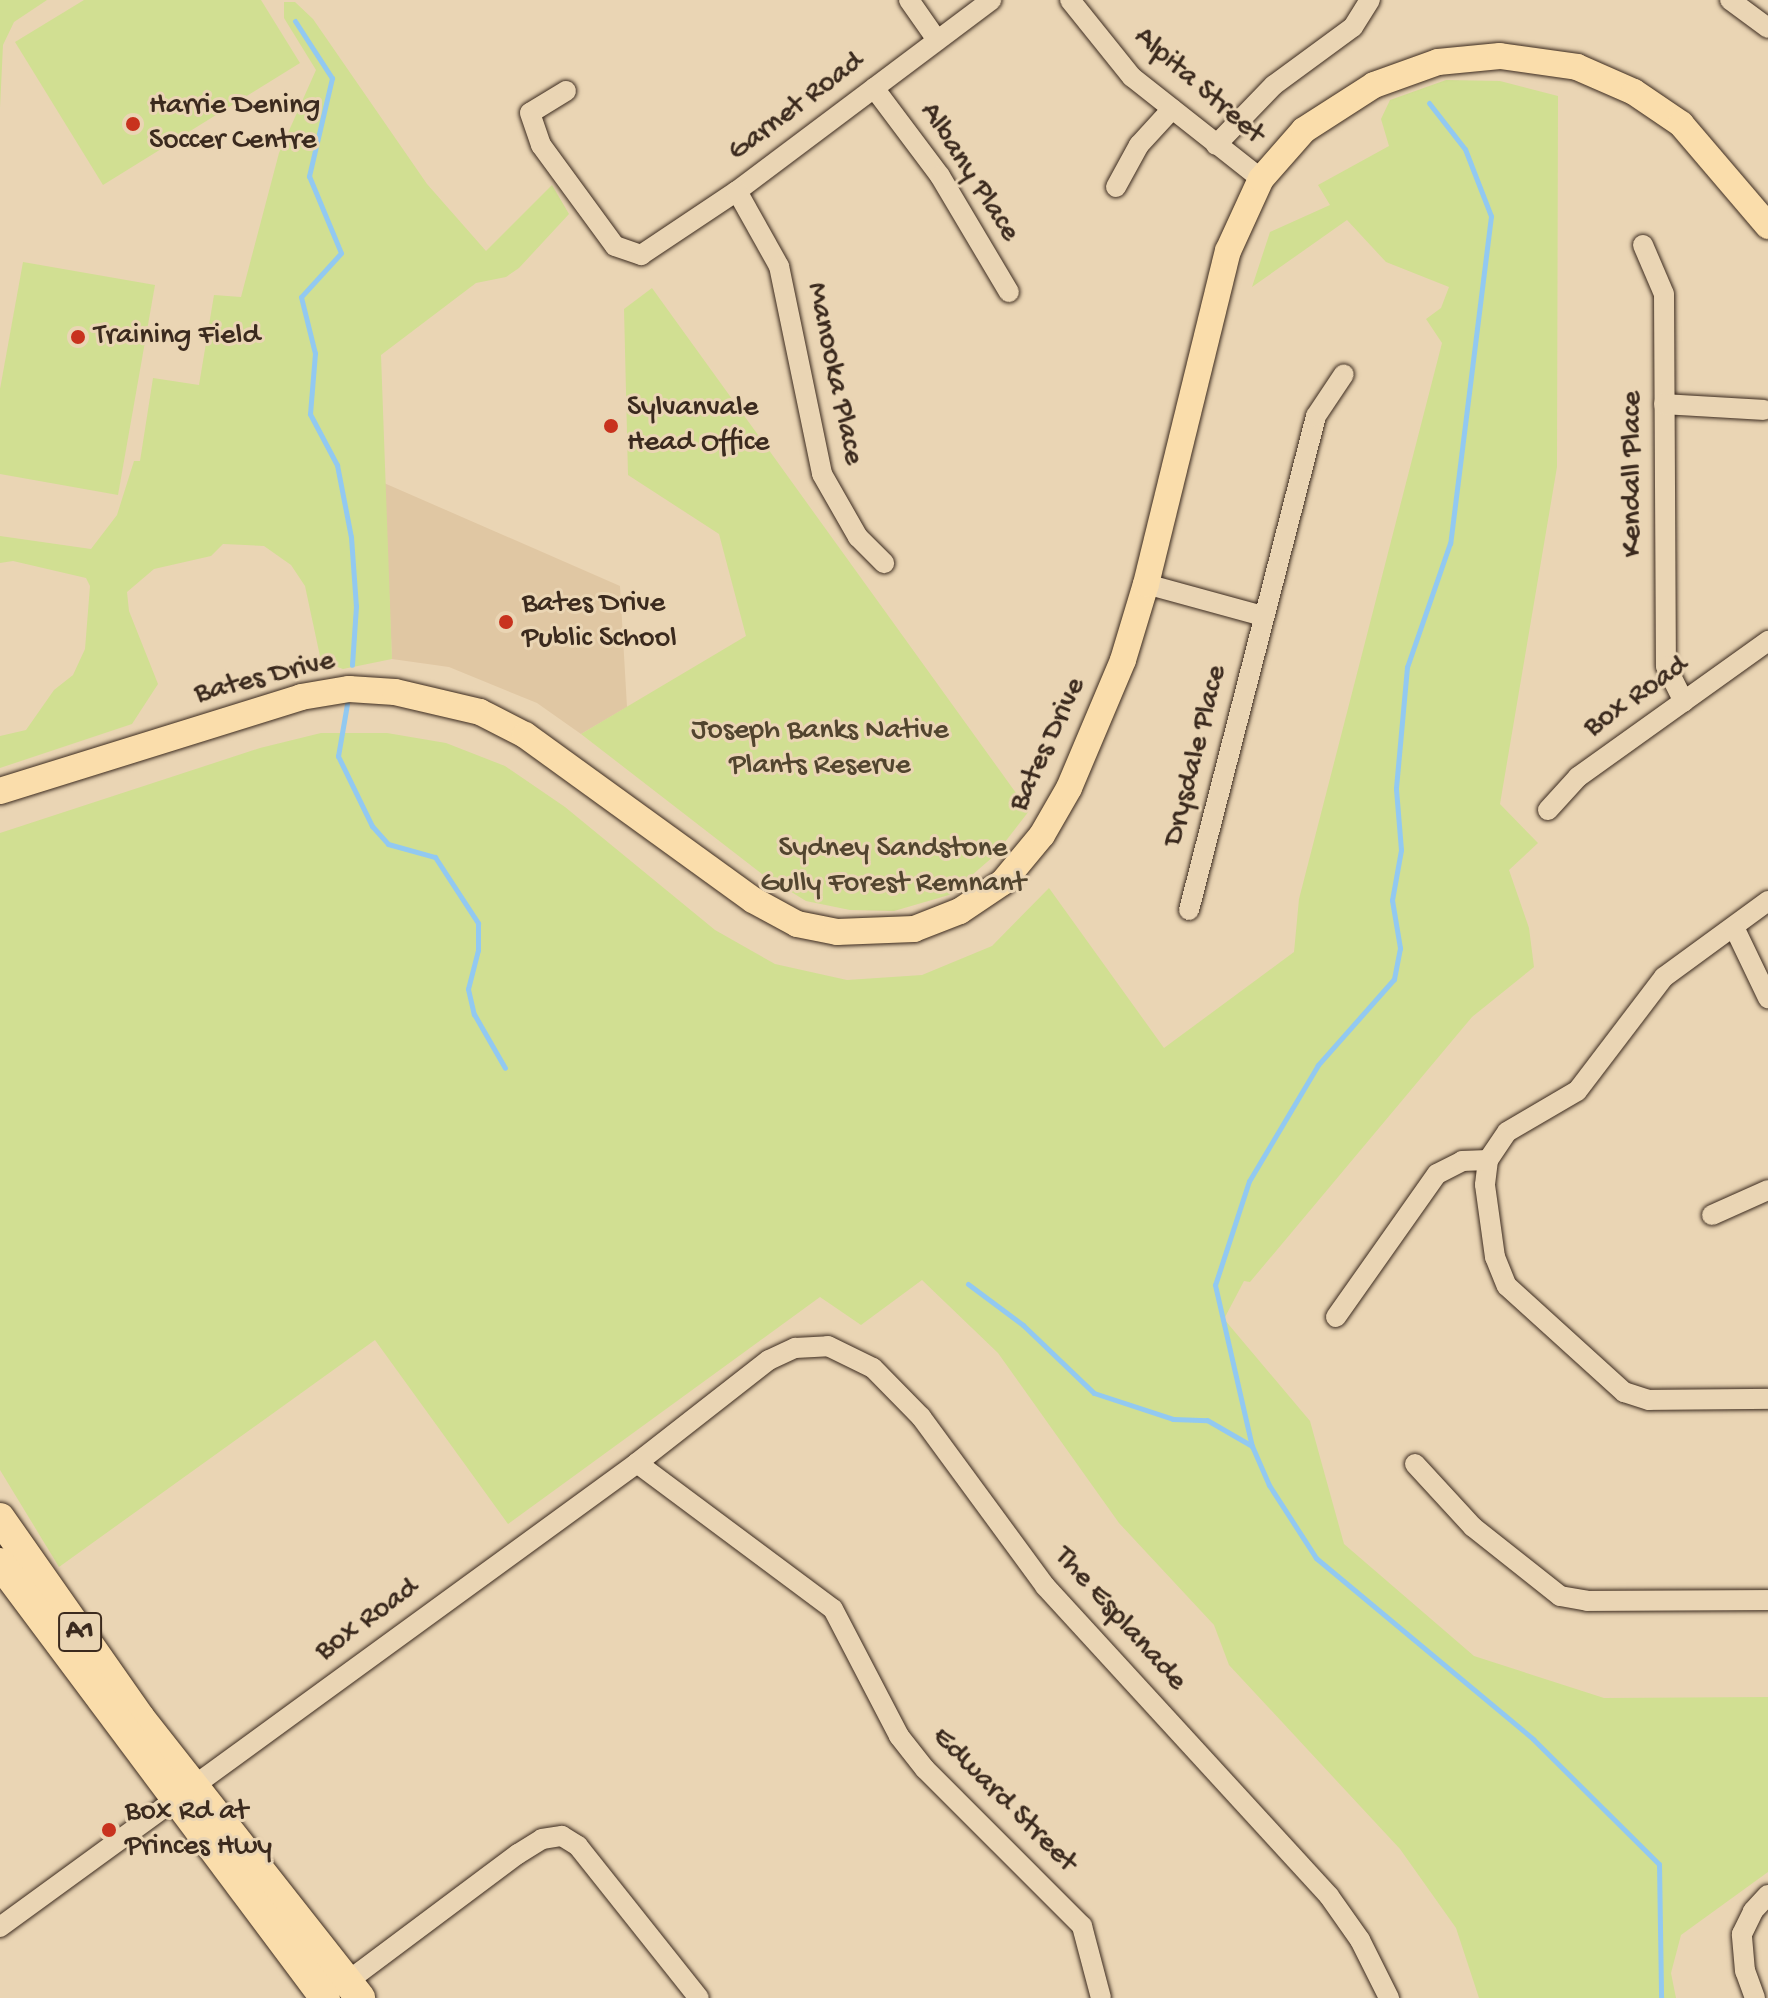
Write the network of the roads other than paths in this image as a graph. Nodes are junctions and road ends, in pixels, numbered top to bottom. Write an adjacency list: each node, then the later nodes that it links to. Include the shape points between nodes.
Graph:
1 (909, 0): 7 (street)
2 (991, 0): 7 (street, Garnet Road)
3 (1070, 0): 10 (street, Alpita Street, via 1124,70)
4 (1370, 0): 11 (street, via 1353,27 1274,85)
5 (1730, 0): 6 (street)
6 (1768, 28)
7 (937, 40): 8 (street, Garnet Road)
8 (874, 88): 14 (street, Garnet Road); 17 (street, Albany Place, via 940,176)
9 (566, 91): 14 (street, Garnet Road, via 530,113 541,145 609,240 633,256)
10 (1172, 109): 11 (street, Alpita Street); 13 (street, via 1139,145)
11 (1216, 145): 12 (street, Alpita Street)
12 (1261, 179): 15 (main road, Bates Drive, via 1304,130 1374,85 1438,62 1500,56 1577,67 1634,92 1681,124); 22 (main road, Bates Drive, via 1228,251)
13 (1116, 187)
14 (737, 191): 21 (street, Manooka Place, via 779,266 822,474 858,537)
15 (1764, 216)
16 (1643, 245): 19 (street, Kendall Place, via 1664,294)
17 (1009, 292)
18 (1344, 374): 23 (street, Drysdale Place, via 1316,416)
19 (1664, 404): 20 (street); 25 (street, Kendall Place, via 1666,666)
20 (1764, 410)
21 (884, 563)
22 (1146, 584): 23 (street); 26 (main road, Bates Drive, via 1117,674 1069,788 1042,835 1024,860 985,895 914,929 837,932 797,924 753,900 525,735 480,712 395,692 349,689 301,697)
23 (1263, 616): 29 (street, Drysdale Place)
24 (1768, 641): 25 (street, Box Road)
25 (1684, 702): 27 (street, Box Road, via 1578,777)
26 (0, 791)
27 (1548, 810)
28 (1768, 901): 30 (street)
29 (1189, 910)
30 (1734, 927): 31 (street); 32 (street, via 1664,977 1587,1082 1507,1132)
31 (1768, 998)
32 (1488, 1160): 35 (street, via 1462,1161 1437,1174); 37 (street, via 1489,1219 1495,1257 1507,1286 1624,1392 1649,1400)
33 (1768, 1190): 34 (street)
34 (1712, 1215)
35 (1336, 1317)
36 (769, 1360): 38 (street, Box Road); 49 (street, The Esplanade, via 811,1346 842,1350 873,1368 911,1407 1045,1586 1329,1896 1360,1940)
37 (1768, 1399)
38 (637, 1463): 43 (street, Box Road); 48 (street, Edward Street, via 833,1609 899,1736 925,1769 1082,1926)
39 (1415, 1464): 42 (street, via 1473,1527 1560,1596 1587,1601)
40 (0, 1518): 43 (highway, A1)
41 (0, 1563): 43 (highway, A1)
42 (1768, 1600)
43 (182, 1792): 45 (street, Box Road); 46 (highway, A1)
44 (1768, 1895): 50 (street, via 1742,1934 1745,1971)
45 (0, 1927)
46 (344, 1992): 47 (street, via 518,1854 542,1839 562,1836 578,1846)
47 (699, 1998)
48 (1101, 1998)
49 (1389, 1998)
50 (1755, 1998)

